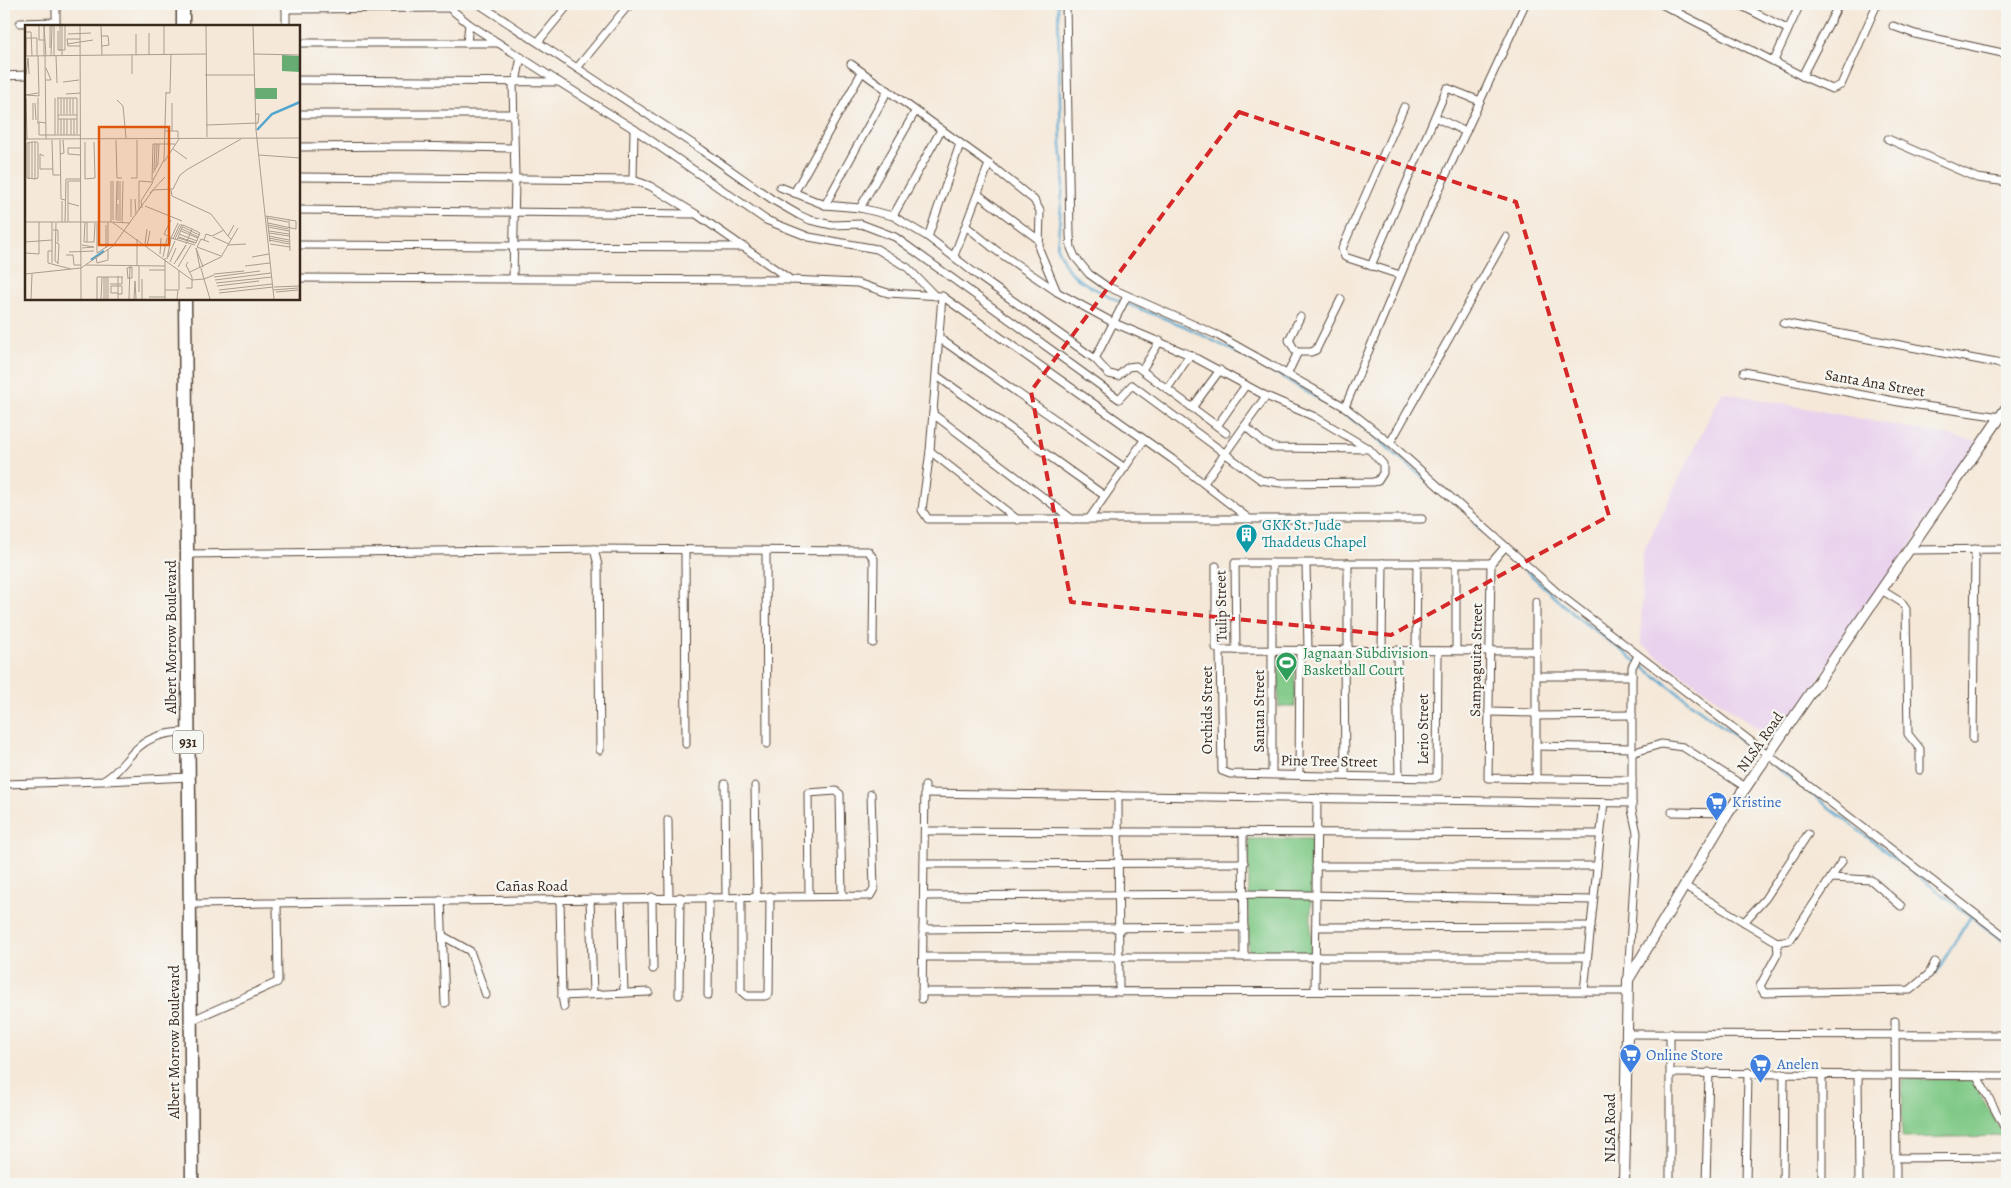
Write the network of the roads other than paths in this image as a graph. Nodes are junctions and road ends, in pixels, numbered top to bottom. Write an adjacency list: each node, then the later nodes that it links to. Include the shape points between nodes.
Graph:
1 (56, 4): 18 (street)
2 (183, 4): 20 (highway)
3 (479, 4): 25 (street)
4 (568, 4): 25 (street)
5 (632, 4): 32 (street)
6 (1066, 4): 85 (street, via 1071,248 1089,274)
7 (1525, 4): 41 (street)
8 (1661, 4): 16 (street)
9 (1681, 4): 16 (street)
10 (1738, 4): 23 (street)
11 (1800, 4): 23 (street)
12 (1839, 4): 36 (street)
13 (1877, 4): 36 (street, via 1841,85 1832,88)
14 (286, 6): 15 (street); 21 (street)
15 (446, 6): 19 (street)
16 (1677, 12): 30 (street)
17 (20, 23): 18 (street)
18 (56, 24)
19 (469, 24): 24 (street); 27 (street)
20 (183, 25)
21 (286, 25)
22 (1893, 26): 28 (street, via 1915,34)
23 (1787, 29): 30 (street)
24 (498, 42): 27 (street); 29 (street)
25 (538, 42): 32 (street)
26 (300, 43): 27 (street)
27 (467, 43)
28 (2007, 54)
29 (521, 57): 38 (street); 39 (street)
30 (1774, 61): 36 (street)
31 (851, 64): 33 (street)
32 (577, 68): 117 (street, via 799,215 832,225 861,224 895,237 1120,399 1132,385)
33 (862, 72): 40 (street); 60 (street)
34 (4, 76): 35 (street)
35 (25, 76)
36 (1802, 76)
37 (300, 81): 38 (street)
38 (515, 82): 39 (street); 45 (street)
39 (559, 82): 47 (street)
40 (888, 90): 43 (street); 62 (street)
41 (1480, 101): 46 (street, via 1448,88); 49 (street)
42 (1404, 107): 77 (street, via 1342,250 1345,257)
43 (915, 112): 48 (street); 63 (street)
44 (300, 114): 45 (street)
45 (514, 114): 53 (street)
46 (1435, 117): 49 (street); 77 (street)
47 (634, 129): 57 (street); 84 (street, via 766,220 809,237 878,248 908,268)
48 (942, 130): 51 (street); 67 (street)
49 (1466, 132): 78 (street)
50 (1888, 139): 58 (street, via 1977,178)
51 (960, 144): 54 (street); 69 (street)
52 (300, 147): 53 (street)
53 (514, 148): 56 (street)
54 (989, 164): 61 (street); 71 (street, via 1031,197 1038,207)
55 (300, 177): 56 (street)
56 (515, 180): 57 (street); 65 (street)
57 (633, 180): 66 (street, via 650,186)
58 (2007, 182)
59 (780, 188): 60 (street)
60 (794, 193): 62 (street)
61 (979, 195): 68 (street); 71 (street)
62 (825, 205): 63 (street)
63 (860, 208): 67 (street)
64 (300, 210): 65 (street)
65 (514, 211): 66 (street); 73 (street)
66 (696, 214): 74 (street)
67 (893, 216): 69 (street)
68 (967, 227): 75 (street); 79 (street)
69 (928, 237): 75 (street)
70 (1506, 237): 114 (street)
71 (1038, 240): 76 (street)
72 (300, 245): 73 (street)
73 (514, 246): 74 (street); 81 (street)
74 (745, 247): 82 (street)
75 (954, 256): 95 (street)
76 (1045, 265): 79 (street); 83 (street)
77 (1371, 266): 78 (street)
78 (1400, 275): 105 (street)
79 (1034, 276): 83 (street)
80 (300, 278): 81 (street)
81 (513, 278): 82 (street)
82 (791, 280): 84 (street, via 857,283 888,293)
83 (1057, 292): 90 (street)
84 (939, 296): 91 (street); 113 (street)
85 (1126, 297): 90 (street); 100 (street, via 1219,336)
86 (1341, 299): 93 (street, via 1316,350)
87 (185, 300): 133 (highway, Albert Morrow Boulevard / 931)
88 (1300, 317): 93 (street, via 1290,340)
89 (1783, 322): 96 (street)
90 (1114, 323): 92 (street); 95 (street)
91 (939, 338): 101 (street); 118 (street)
92 (1160, 341): 94 (street); 97 (street)
93 (1297, 352): 100 (street)
94 (1190, 355): 98 (street); 103 (street)
95 (1095, 359): 97 (street, via 1113,376 1118,376 1130,366)
96 (2007, 365)
97 (1142, 370): 103 (street)
98 (1220, 370): 102 (street); 107 (street)
99 (1744, 372): 109 (street, Santa Ana Street, via 1904,403)
100 (1287, 375): 105 (street)
101 (936, 376): 108 (street); 120 (street)
102 (1246, 385): 104 (street); 110 (street)
103 (1167, 389): 107 (street)
104 (1266, 396): 111 (street); 115 (street, via 1315,417)
105 (1344, 407): 114 (street)
106 (2007, 407): 109 (main road, NLSA Road)
107 (1192, 408): 110 (street)
108 (933, 414): 116 (street); 122 (street)
109 (2000, 417): 131 (main road, NLSA Road)
110 (1217, 426): 112 (street)
111 (1245, 426): 115 (street, via 1274,448); 117 (street)
112 (1226, 432)
113 (1144, 440): 118 (street); 119 (street)
114 (1390, 443): 126 (street)
115 (1369, 449): 117 (street, via 1383,466 1380,478 1373,482 1265,482)
116 (930, 451): 125 (street); 125 (street, via 922,510 925,518)
117 (1226, 454): 119 (street)
118 (1125, 468): 120 (street)
119 (1204, 483): 121 (street)
120 (1105, 496): 123 (street)
121 (1248, 518): 123 (street); 124 (street)
122 (1073, 519): 123 (street); 125 (street)
123 (1089, 519)
124 (1422, 519)
125 (1018, 520)
126 (1505, 547): 139 (street); 158 (street)
127 (594, 549): 130 (street); 133 (street); 169 (street, via 598,565)
128 (1975, 549): 129 (street); 131 (street); 165 (street)
129 (2007, 549)
130 (685, 550): 132 (street); 166 (street)
131 (1911, 550): 142 (main road, NLSA Road)
132 (766, 551): 144 (street, via 868,551 872,554); 167 (street)
133 (187, 554): 164 (highway, Albert Morrow Boulevard / 931)
134 (1272, 563): 140 (street); 145 (street, Santan Street); 150 (street, Tulip Street, via 1235,563)
135 (1348, 563): 136 (street); 140 (street); 148 (street)
136 (1383, 563): 137 (street); 151 (street)
137 (1417, 563): 138 (street); 153 (street)
138 (1456, 563): 139 (street); 154 (street)
139 (1491, 563): 155 (street, Sampaguita Street)
140 (1306, 564): 147 (street)
141 (1216, 566): 149 (street, Orchids Street, via 1216,648)
142 (1883, 591): 171 (main road, NLSA Road); 173 (street, via 1906,609 1908,734 1920,749)
143 (1536, 602): 157 (street)
144 (873, 643)
145 (1273, 649): 146 (street); 150 (street); 174 (street, Santan Street)
146 (1300, 649): 147 (street); 175 (street)
147 (1308, 649): 148 (street)
148 (1346, 649): 151 (street); 176 (street)
149 (1220, 650): 150 (street); 172 (street, Orchids Street)
150 (1236, 650)
151 (1382, 650): 152 (street)
152 (1397, 650): 153 (street); 177 (street)
153 (1416, 650): 156 (street)
154 (1456, 650): 155 (street); 156 (street)
155 (1490, 650): 157 (street); 161 (street, Sampaguita Street)
156 (1438, 651): 179 (street, Lerio Street)
157 (1537, 651): 159 (street)
158 (1635, 661): 160 (street); 171 (street)
159 (1537, 676): 160 (street); 162 (street)
160 (1632, 676): 163 (street)
161 (1489, 712): 162 (street); 180 (street, Sampaguita Street, via 1488,778)
162 (1536, 714): 163 (street); 168 (street)
163 (1632, 715): 170 (street)
164 (188, 732): 178 (highway, Albert Morrow Boulevard / 931); 182 (street, via 170,732 141,744 111,777)
165 (1973, 738)
166 (686, 744)
167 (767, 744)
168 (1536, 746): 170 (street); 180 (street)
169 (600, 750)
170 (1631, 751): 181 (street); 186 (street, via 1661,744 1684,747)
171 (1768, 758): 186 (main road, NLSA Road); 238 (street)
172 (1221, 770): 174 (street, Pine Tree Street, via 1230,774)
173 (1920, 770)
174 (1272, 774): 175 (street, Pine Tree Street)
175 (1299, 774): 176 (street, Pine Tree Street)
176 (1345, 775): 177 (street, Pine Tree Street)
177 (1398, 776): 179 (street, Pine Tree Street)
178 (189, 777): 182 (street); 229 (highway, Albert Morrow Boulevard / 931)
179 (1437, 777)
180 (1536, 779): 181 (street)
181 (1632, 780): 191 (street)
182 (103, 781): 183 (street)
183 (4, 784)
184 (725, 784): 220 (street)
185 (755, 786): 222 (street)
186 (1747, 788): 193 (main road, NLSA Road)
187 (871, 794): 213 (street, Cañas Road, via 873,894)
188 (1118, 796): 189 (street); 195 (street, via 925,789); 196 (street)
189 (1317, 798): 190 (street); 198 (street)
190 (1604, 802): 191 (street); 199 (street)
191 (1632, 803): 247 (street, via 1637,833)
192 (1672, 812): 193 (street)
193 (1728, 813): 208 (main road, NLSA Road)
194 (668, 820): 217 (street)
195 (925, 831): 196 (street); 204 (street)
196 (1118, 832): 197 (street); 202 (street)
197 (1243, 833): 198 (street); 203 (street)
198 (1317, 833): 199 (street); 205 (street)
199 (1600, 834): 206 (street)
200 (1808, 834): 231 (street, via 1765,899)
201 (1842, 861): 207 (street)
202 (1118, 863): 203 (street); 204 (street); 211 (street)
203 (1244, 863): 209 (street)
204 (924, 864): 214 (street)
205 (1316, 866): 206 (street); 215 (street)
206 (1597, 866): 227 (street)
207 (1831, 878): 230 (street, via 1871,880); 239 (street, via 1790,940)
208 (1684, 886): 231 (street); 247 (main road, NLSA Road)
209 (1244, 894): 211 (street); 215 (street); 233 (street)
210 (809, 895): 212 (street, Cañas Road); 213 (street, Cañas Road); 213 (street, via 808,793 836,791 840,794)
211 (1118, 895): 214 (street); 236 (street)
212 (770, 896): 221 (street, via 769,994 765,996 747,996 741,991); 222 (street, Cañas Road)
213 (842, 896)
214 (924, 896): 235 (street)
215 (1316, 896): 227 (street); 234 (street)
216 (652, 897): 217 (street, Cañas Road); 223 (street, Cañas Road); 246 (street)
217 (669, 897): 218 (street, Cañas Road)
218 (680, 897): 219 (street, Cañas Road); 255 (street)
219 (709, 897): 220 (street, Cañas Road); 256 (street)
220 (726, 897): 221 (street, Cañas Road)
221 (741, 897): 222 (street, Cañas Road)
222 (757, 897)
223 (621, 898): 224 (street, Cañas Road); 252 (street)
224 (590, 899): 226 (street, Cañas Road); 253 (street)
225 (441, 900): 226 (street, Cañas Road); 228 (street, Cañas Road); 237 (street)
226 (560, 900): 257 (street)
227 (1593, 900): 232 (street)
228 (277, 903): 229 (street, Cañas Road); 260 (street, via 278,982)
229 (190, 904): 260 (highway, Albert Morrow Boulevard / 931)
230 (1901, 906)
231 (1744, 922): 239 (street)
232 (1591, 926): 234 (street); 243 (street)
233 (1244, 927): 236 (street); 241 (street)
234 (1316, 927): 242 (street)
235 (923, 928): 236 (street); 244 (street)
236 (1118, 928): 240 (street)
237 (443, 936): 254 (street, via 470,951); 258 (street)
238 (2007, 938)
239 (1777, 942): 245 (street, via 1778,953 1760,986 1764,993 1910,990 1929,974)
240 (1118, 957): 241 (street); 244 (street); 251 (street)
241 (1244, 957): 242 (street)
242 (1315, 957): 243 (street); 248 (street)
243 (1588, 957): 249 (street)
244 (923, 958): 251 (street, via 922,996)
245 (1935, 962)
246 (653, 969)
247 (1627, 985): 249 (street); 263 (main road, NLSA Road)
248 (1315, 991): 249 (street); 251 (street)
249 (1584, 991)
250 (649, 992): 252 (street)
251 (1118, 992)
252 (624, 993): 253 (street)
253 (593, 994): 257 (street)
254 (486, 995)
255 (679, 995)
256 (708, 995)
257 (562, 996): 259 (street)
258 (445, 1003)
259 (564, 1006)
260 (190, 1021): 278 (highway, Albert Morrow Boulevard / 931)
261 (1895, 1021): 264 (street)
262 (1670, 1033): 263 (street); 264 (street); 268 (street)
263 (1626, 1034): 279 (main road, NLSA Road)
264 (1895, 1036): 265 (street); 272 (street)
265 (2007, 1036)
266 (1709, 1072): 267 (street); 268 (street); 281 (street)
267 (1748, 1072): 269 (street); 282 (street)
268 (1671, 1073): 280 (street)
269 (1784, 1073): 270 (street); 283 (street)
270 (1822, 1074): 271 (street); 284 (street)
271 (1858, 1074): 272 (street); 285 (street)
272 (1895, 1074): 273 (street); 277 (street)
273 (1977, 1076): 274 (street); 275 (street)
274 (2007, 1076)
275 (2007, 1132)
276 (2007, 1157): 277 (street)
277 (1896, 1158): 286 (street)
278 (192, 1184)
279 (1624, 1184)
280 (1670, 1184)
281 (1706, 1184)
282 (1746, 1184)
283 (1783, 1184)
284 (1822, 1184)
285 (1859, 1184)
286 (1896, 1184)

